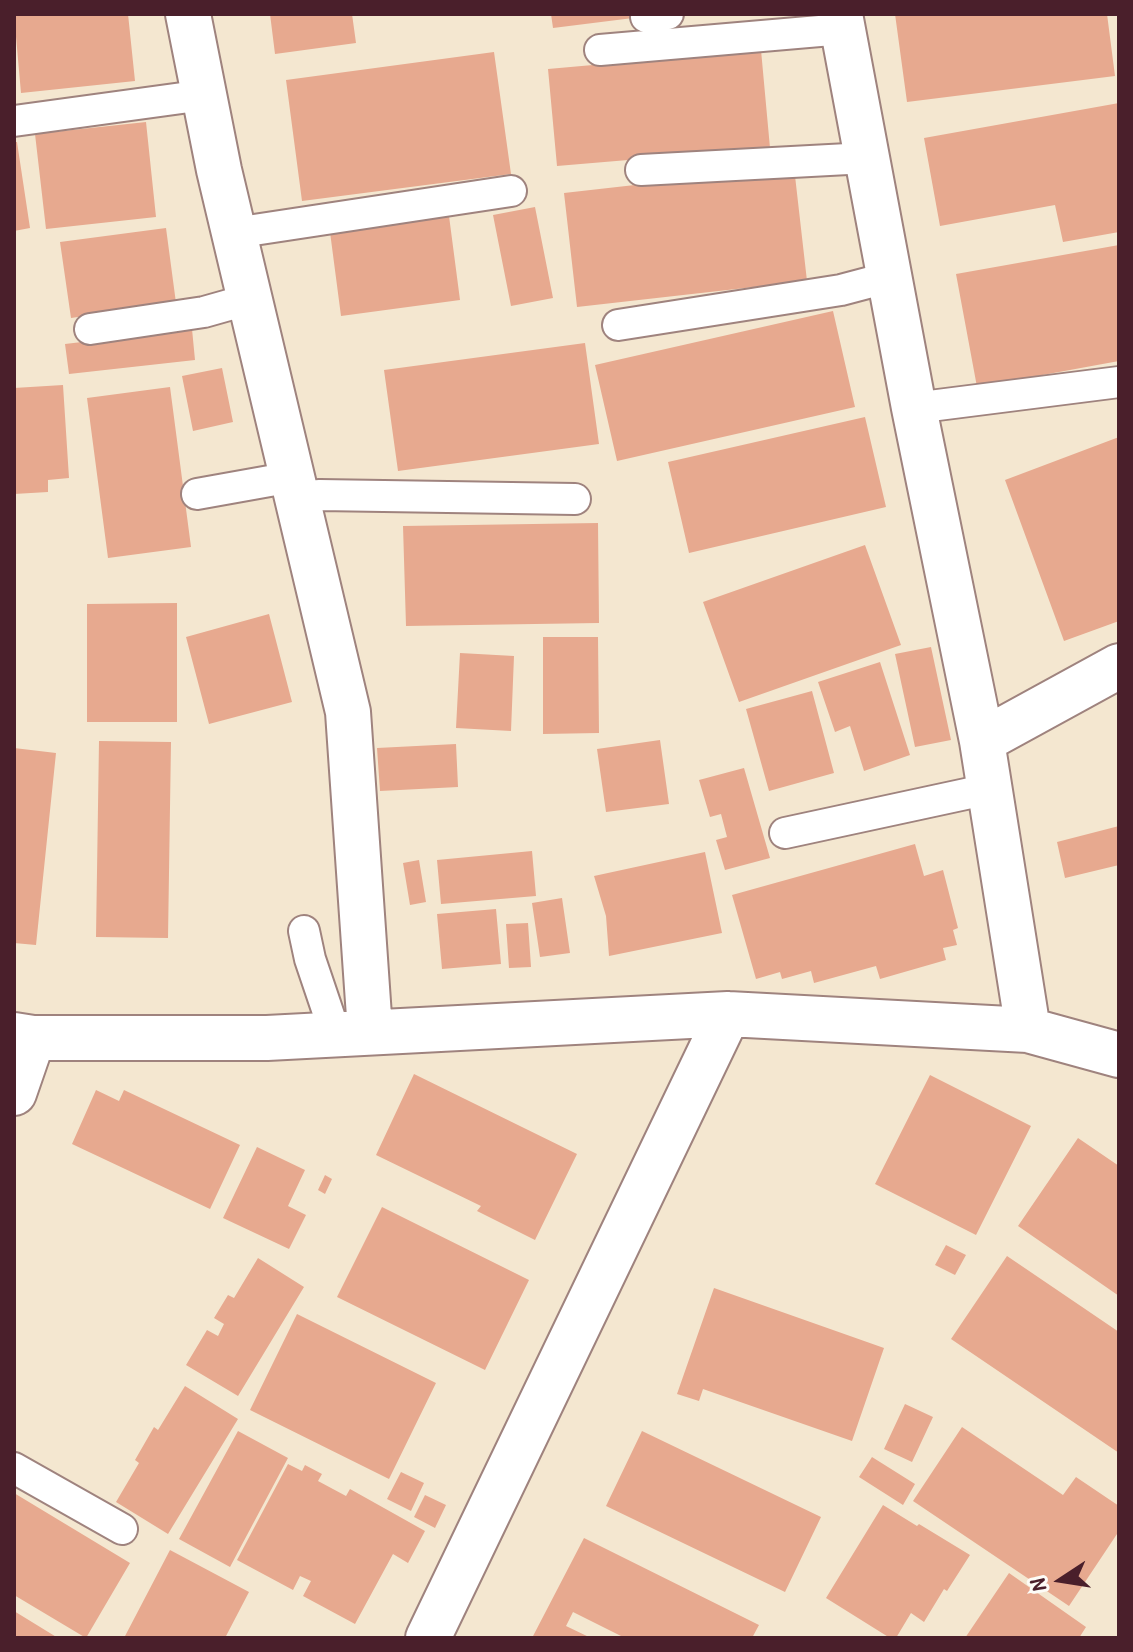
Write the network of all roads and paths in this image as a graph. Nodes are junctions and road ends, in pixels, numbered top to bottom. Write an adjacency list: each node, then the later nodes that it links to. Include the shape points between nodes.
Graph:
1 (188, 14): 4 (street)
2 (842, 22): 3 (lane); 6 (street)
3 (600, 50)
4 (204, 95): 5 (lane); 9 (street)
5 (14, 121)
6 (867, 158): 7 (lane); 10 (street)
7 (641, 170)
8 (511, 191): 9 (lane)
9 (234, 233): 11 (street)
10 (890, 277): 12 (lane, via 841,290); 15 (street)
11 (250, 299): 13 (lane, via 204,312); 16 (street)
12 (618, 325)
13 (90, 329)
14 (1119, 382): 15 (lane)
15 (914, 408): 20 (street)
16 (294, 487): 17 (lane); 18 (lane, via 320,495); 26 (street, via 348,712)
17 (197, 494)
18 (575, 499)
19 (1119, 666): 20 (street)
20 (982, 741): 21 (street)
21 (989, 789): 22 (lane); 25 (street)
22 (785, 833)
23 (304, 931): 26 (lane, via 310,959)
24 (728, 1014): 25 (street); 26 (street); 32 (street)
25 (1028, 1030): 28 (street)
26 (352, 1032): 27 (street, via 267,1038)
27 (24, 1037): 29 (street)
28 (1119, 1055)
29 (14, 1093)
30 (14, 1468): 31 (lane)
31 (122, 1529)
32 (428, 1638)

